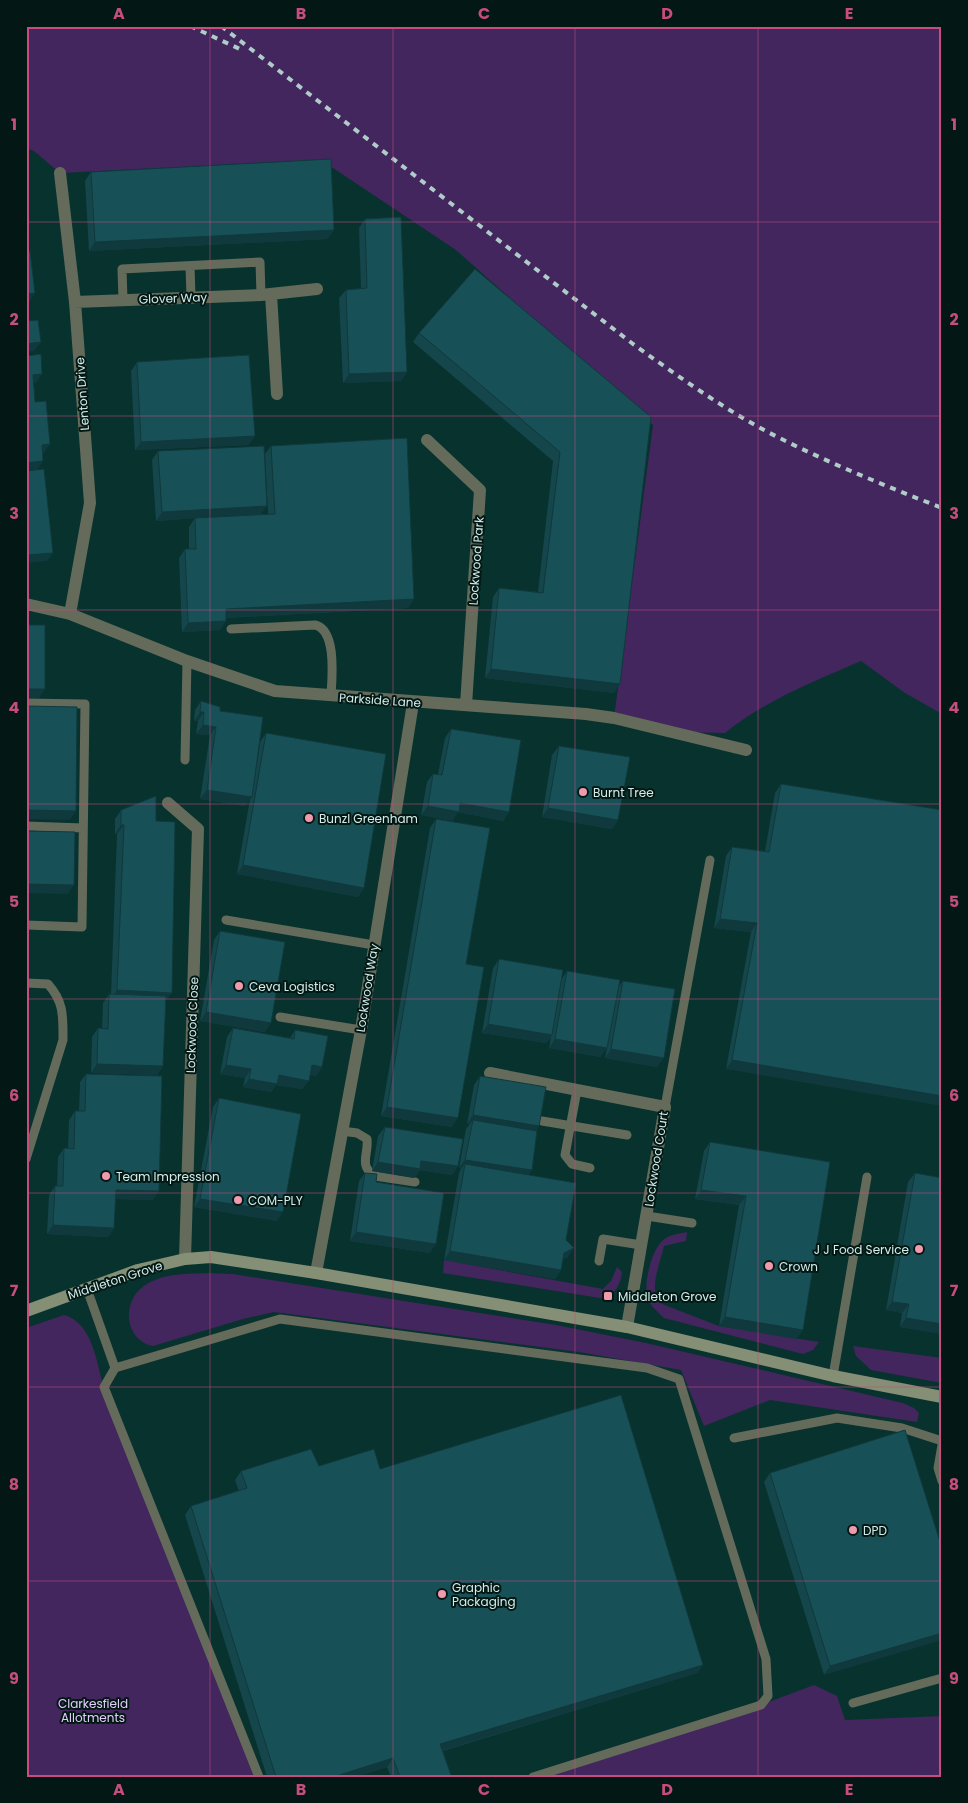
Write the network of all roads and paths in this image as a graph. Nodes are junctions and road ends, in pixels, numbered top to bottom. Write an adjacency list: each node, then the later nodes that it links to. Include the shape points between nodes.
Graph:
1 (60, 173): 7 (street, Lenton Drive)
2 (190, 266): 4 (lane, via 260,262); 5 (lane); 6 (lane, via 122,269)
3 (318, 289): 4 (street, Glover Way)
4 (266, 294): 5 (street, Glover Way); 8 (street)
5 (191, 297): 6 (street, Glover Way)
6 (123, 300): 7 (street, Glover Way)
7 (76, 302): 11 (street, Lenton Drive, via 90,503)
8 (277, 394)
9 (427, 440): 17 (street, Lockwood Park, via 480,490)
10 (26, 604): 11 (street, Parkside Lane)
11 (70, 614): 13 (street, Parkside Lane)
12 (231, 629): 14 (lane, via 320,626 329,641)
13 (187, 661): 14 (street, Parkside Lane, via 274,691); 19 (lane)
14 (331, 696): 16 (street, Parkside Lane)
15 (26, 703): 22 (lane, via 85,704)
16 (413, 703): 17 (street, Parkside Lane); 26 (street, Lockwood Way)
17 (466, 705): 18 (street, Parkside Lane, via 614,718)
18 (746, 750)
19 (185, 760)
20 (168, 803): 45 (street, Lockwood Close, via 198,830)
21 (26, 826): 22 (lane)
22 (83, 828): 25 (lane, via 82,927)
23 (710, 860): 32 (lane)
24 (226, 920): 26 (lane)
25 (26, 925)
26 (374, 945): 29 (street, Lockwood Way)
27 (26, 983): 36 (lane, via 48,984 59,997 63,1022 63,1040)
28 (280, 1017): 29 (lane)
29 (360, 1030): 35 (street, Lockwood Way)
30 (490, 1073): 31 (street, Lockwood Court)
31 (577, 1090): 32 (street, Lockwood Court); 34 (lane)
32 (666, 1107): 42 (street, Lockwood Court)
33 (542, 1121): 34 (lane)
34 (570, 1126): 37 (lane); 39 (lane, via 565,1155 572,1164)
35 (342, 1130): 41 (lane, via 367,1139 364,1162 370,1173); 47 (street, Lockwood Way)
36 (30, 1133): 38 (lane)
37 (627, 1135)
38 (26, 1159)
39 (590, 1168)
40 (867, 1177): 52 (lane)
41 (415, 1182)
42 (647, 1216): 43 (lane); 44 (street, Lockwood Court)
43 (692, 1223)
44 (641, 1245): 46 (lane, via 603,1239); 50 (street, Lockwood Court)
45 (185, 1259): 47 (street, Middleton Grove, via 211,1257); 48 (street, Middleton Grove, via 138,1270)
46 (599, 1261)
47 (316, 1272): 50 (street, Middleton Grove)
48 (87, 1288): 49 (street, Middleton Grove); 51 (lane)
49 (26, 1311)
50 (627, 1327): 52 (street, Middleton Grove)
51 (115, 1368): 60 (lane, via 104,1387); 61 (lane, via 280,1319 647,1368 679,1379 766,1659 768,1696 761,1705)
52 (832, 1376): 53 (street, Middleton Grove)
53 (942, 1397)
54 (734, 1438): 55 (lane, via 837,1418 902,1428)
55 (942, 1441)
56 (942, 1445): 57 (lane, via 938,1468)
57 (942, 1481)
58 (942, 1678): 59 (lane)
59 (853, 1703)
60 (259, 1777)
61 (533, 1777)

